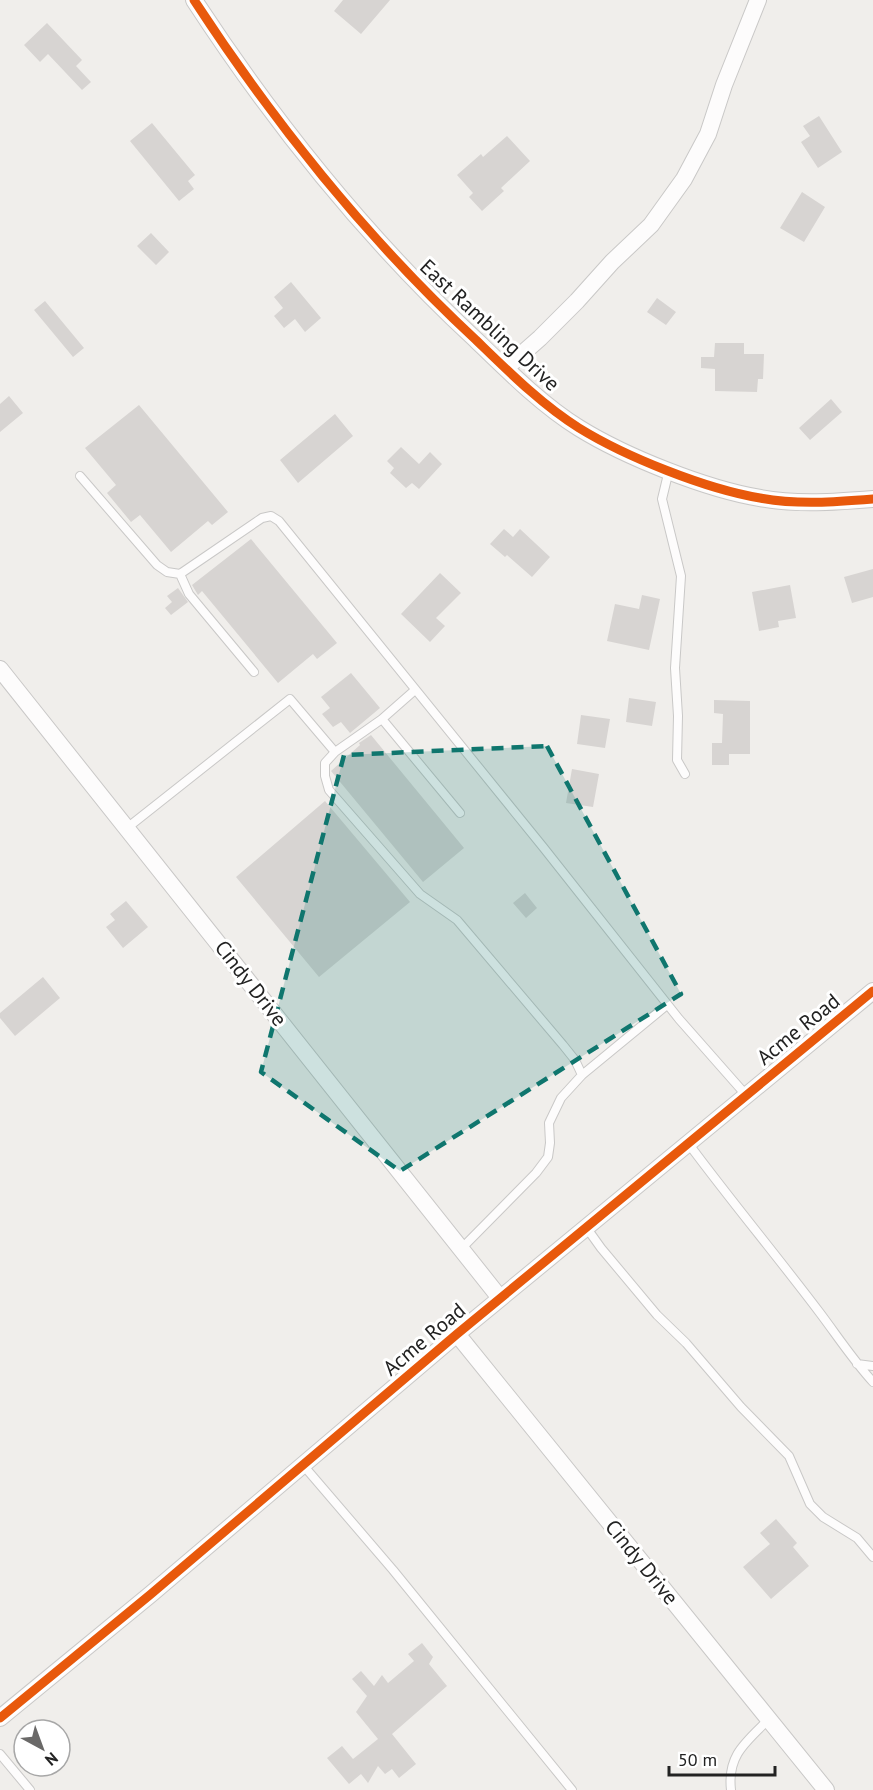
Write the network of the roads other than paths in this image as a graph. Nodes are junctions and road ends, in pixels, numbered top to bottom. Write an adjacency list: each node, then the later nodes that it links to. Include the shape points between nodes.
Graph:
1 (194, 0): 3 (street, East Rambling Drive, via 242,72 327,183 433,300)
2 (758, 0): 3 (street, via 708,134 684,180 651,225)
3 (506, 368): 4 (street, East Rambling Drive, via 579,428)
4 (669, 470): 6 (street, East Rambling Drive, via 761,499); 13 (lane, via 662,500 681,576 675,668 676,760)
5 (80, 476): 7 (lane, via 157,565 166,572)
6 (873, 499)
7 (180, 574): 9 (lane, via 189,594); 10 (lane, via 262,518 271,516)
8 (0, 669): 15 (street, Cindy Drive)
9 (254, 672)
10 (415, 690): 11 (lane); 17 (lane)
11 (382, 719): 12 (lane); 14 (lane)
12 (335, 752): 15 (lane, via 290,699); 18 (lane, via 325,763 329,790 420,894 471,935 575,1060)
13 (685, 774)
14 (460, 813)
15 (127, 828): 22 (street, Cindy Drive)
16 (873, 991): 19 (street, Acme Road)
17 (667, 1005): 18 (lane); 19 (lane)
18 (582, 1075): 22 (lane, via 561,1098 549,1124 548,1157)
19 (746, 1095): 20 (street, Acme Road)
20 (688, 1143): 21 (street, Acme Road); 25 (lane)
21 (586, 1227): 23 (street, Acme Road); 29 (lane, via 650,1307 789,1456 810,1504 857,1538)
22 (461, 1249): 23 (street, Cindy Drive)
23 (500, 1298): 24 (street, Acme Road)
24 (457, 1334): 28 (street, Acme Road); 31 (street, Cindy Drive)
25 (857, 1364): 26 (lane); 27 (lane)
26 (873, 1366)
27 (873, 1382)
28 (303, 1465): 30 (street, Acme Road); 34 (lane)
29 (873, 1557)
30 (0, 1718)
31 (769, 1719): 35 (lane, via 738,1750); 36 (street, Cindy Drive)
32 (0, 1754): 33 (lane)
33 (30, 1790)
34 (572, 1790)
35 (731, 1790)
36 (826, 1790)

